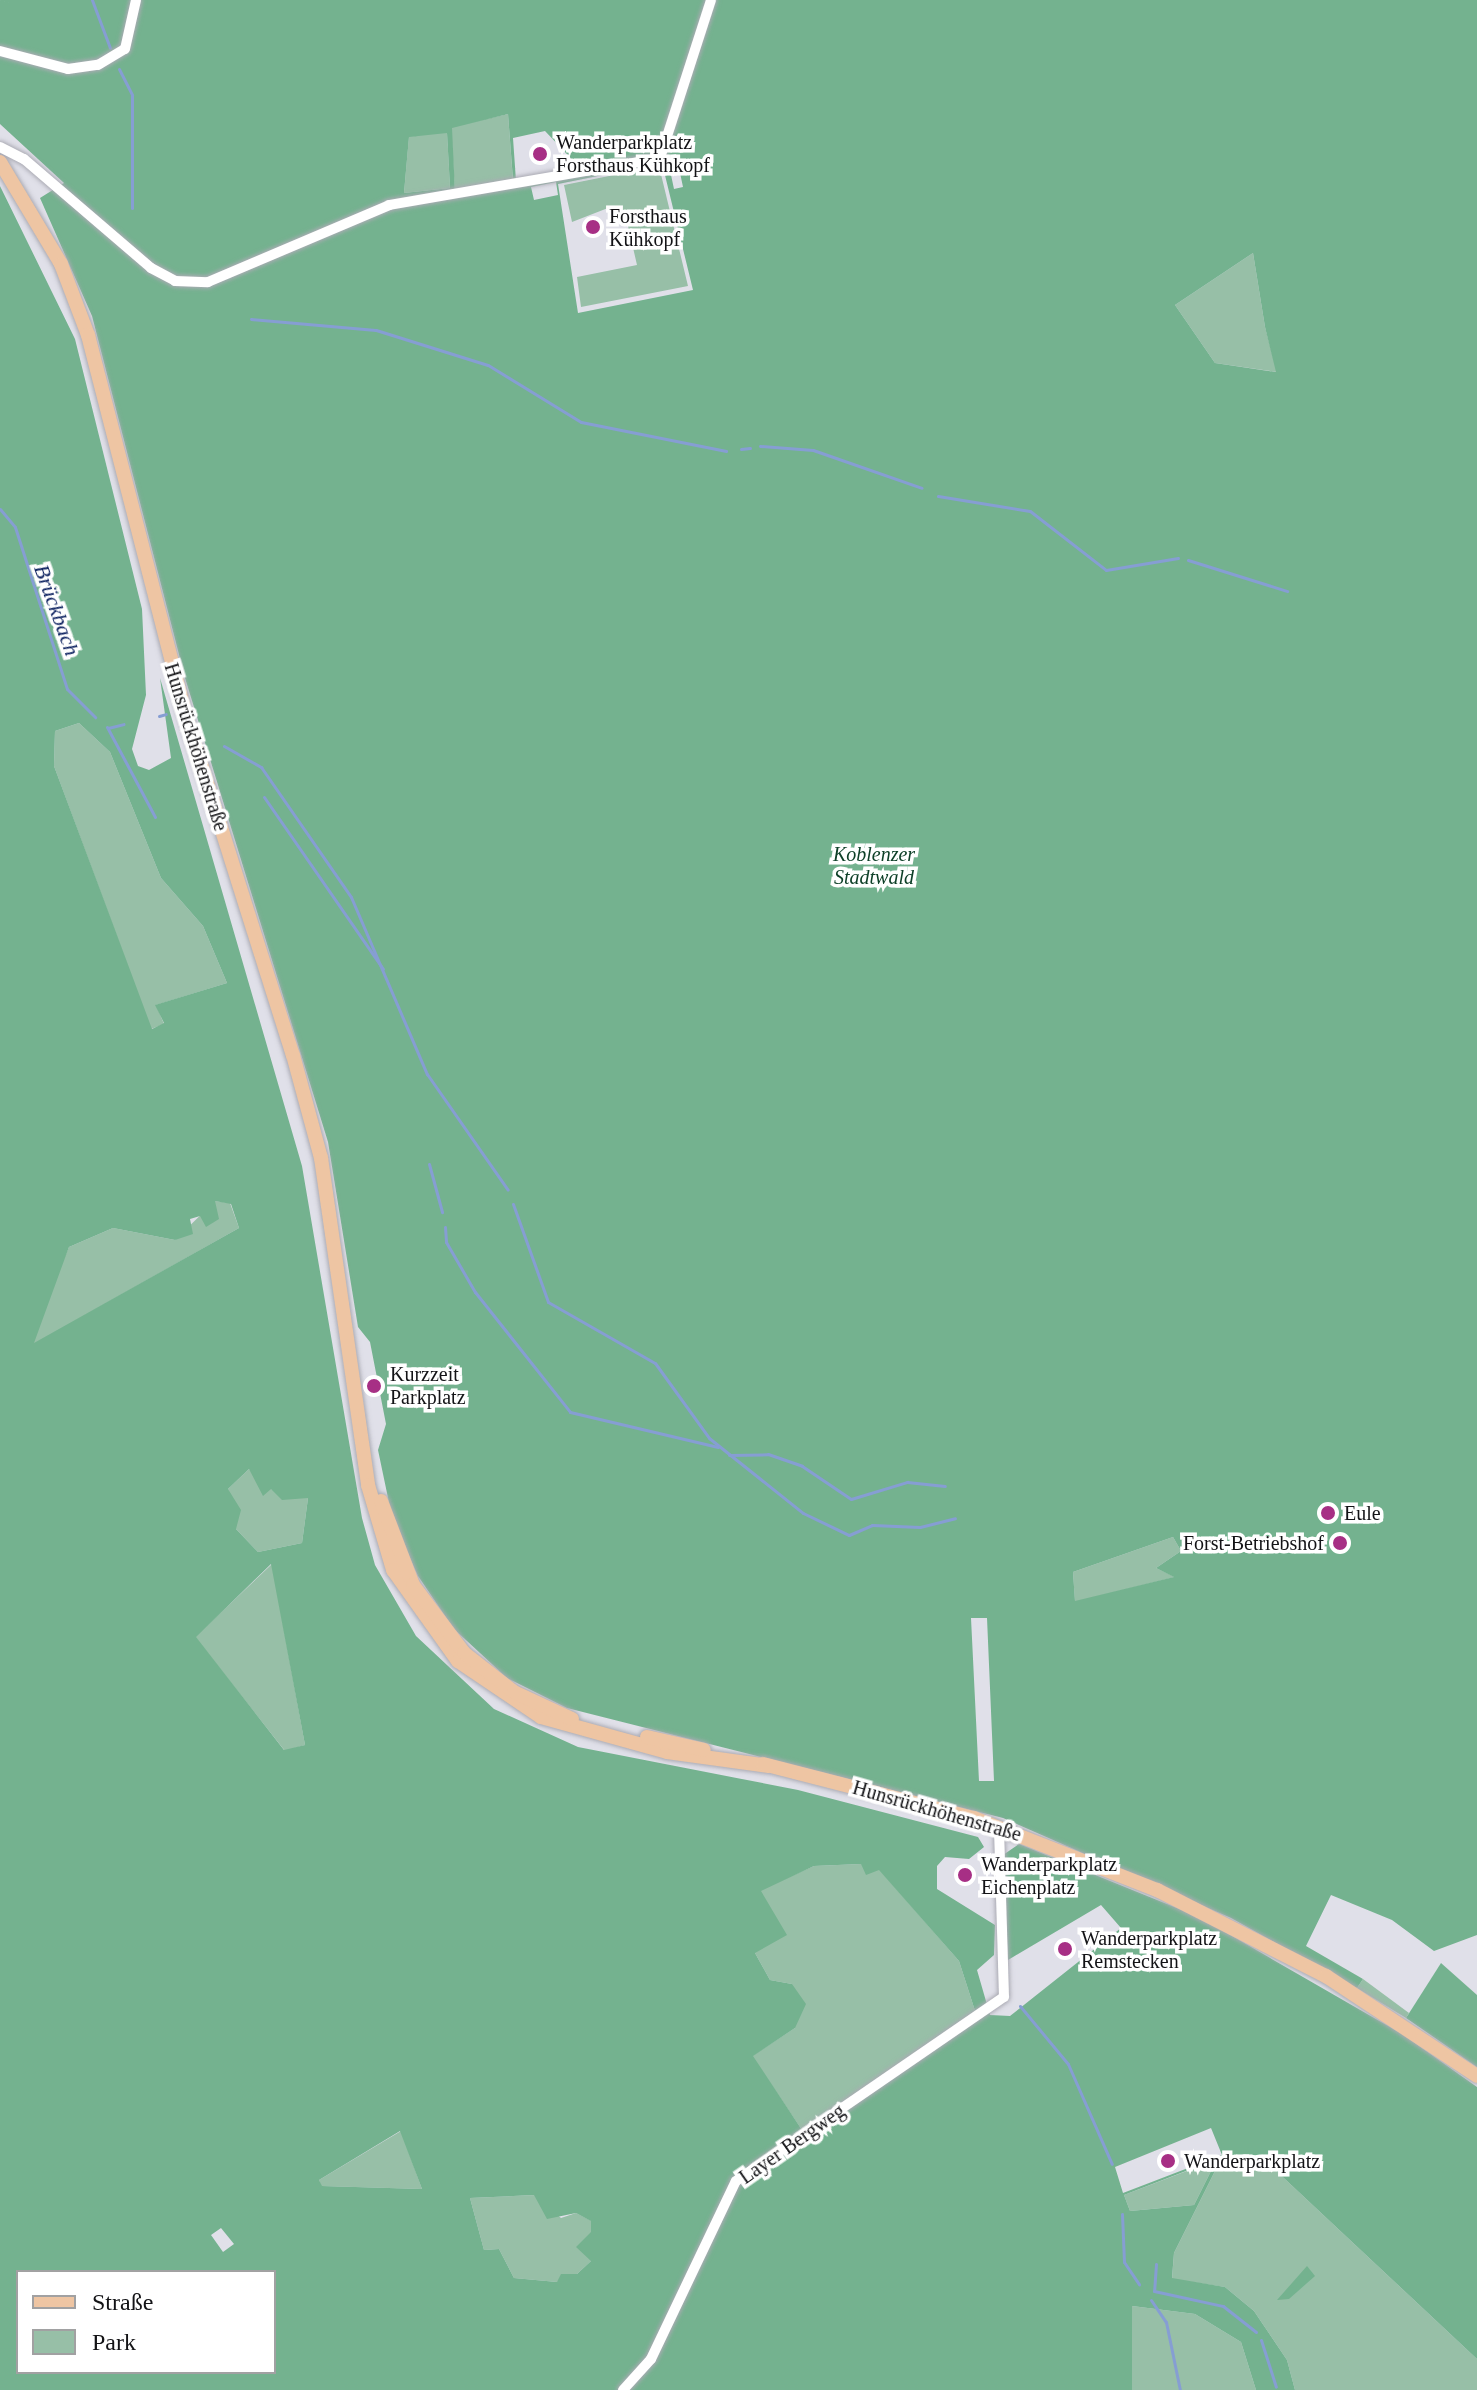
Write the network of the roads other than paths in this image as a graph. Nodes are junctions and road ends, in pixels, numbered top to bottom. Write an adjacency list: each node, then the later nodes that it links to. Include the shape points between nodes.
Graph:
1 (136, 0): 3 (street, via 125,49 98,65 68,69)
2 (711, 0): 4 (street, via 663,155 639,166 389,205 195,284 131,255 39,171)
3 (0, 51)
4 (0, 147)
5 (0, 162): 6 (main road, Hunsrückhöhenstraße, via 61,264 88,335 179,695 321,1158 349,1348 394,1542 427,1607 464,1653 514,1692 563,1716)
6 (999, 1827): 7 (main road, Hunsrückhöhenstraße, via 1261,1940); 8 (street, Layer Bergweg, via 1004,1992 736,2181 651,2359)
7 (1477, 2076)
8 (623, 2390)

